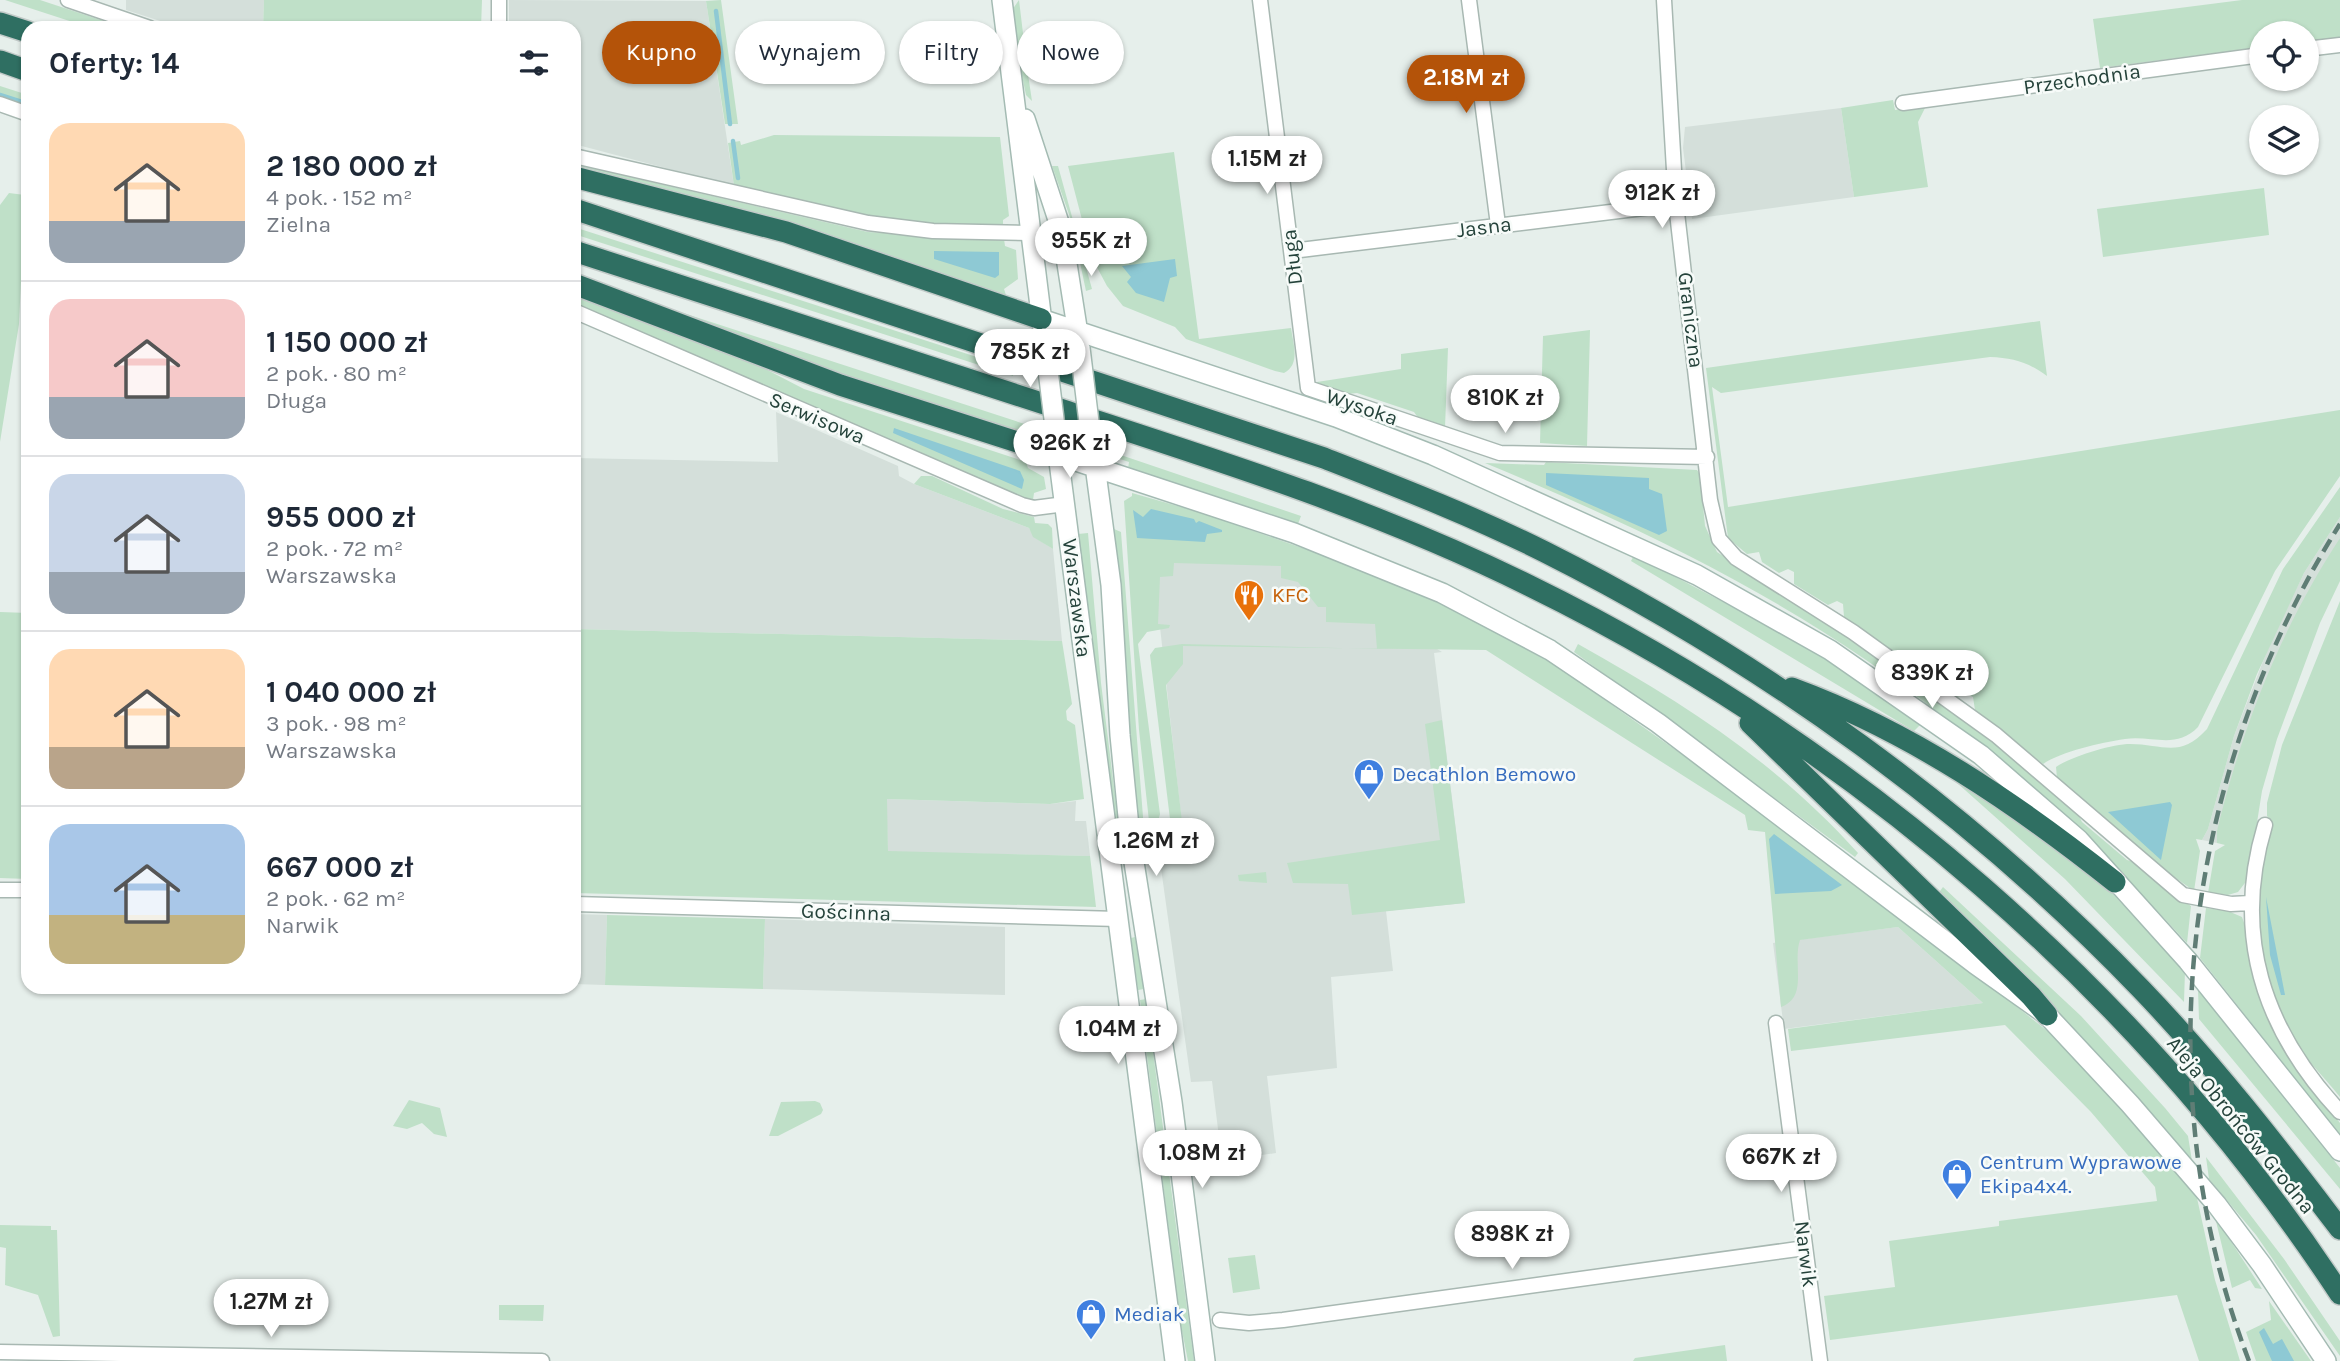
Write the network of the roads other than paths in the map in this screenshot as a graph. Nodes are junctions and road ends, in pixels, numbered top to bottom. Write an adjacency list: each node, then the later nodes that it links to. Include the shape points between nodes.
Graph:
1 (68, 0): 7 (street)
2 (499, 0): 8 (street)
3 (1002, 0): 16 (main road, Warszawska)
4 (1260, 0): 26 (street, Długa)
5 (1469, 0): 24 (street)
6 (1664, 0): 22 (street, Graniczna)
7 (130, 21)
8 (499, 21)
9 (0, 23): 10 (highway)
10 (21, 30)
11 (2340, 45): 12 (street)
12 (2319, 48)
13 (2249, 57): 17 (street, Przechodnia)
14 (0, 61): 15 (highway)
15 (21, 68)
16 (1010, 75): 25 (main road, Warszawska); 31 (main road, Warszawska, via 1062,232)
17 (1903, 103)
18 (0, 104): 19 (street)
19 (21, 112)
20 (581, 158): 25 (street, via 869,223 933,231)
21 (581, 179): 30 (highway, via 786,232)
22 (1676, 204): 24 (street, Jasna); 34 (street, Graniczna)
23 (581, 211): 37 (highway, via 1350,468 1545,552 1671,619)
24 (1498, 225): 26 (street, Jasna)
25 (1030, 233): 30 (main road, Warszawska)
26 (1292, 251): 32 (street, Długa)
27 (581, 253): 38 (highway, via 1321,495 1532,586)
28 (581, 287): 33 (highway, via 840,385)
29 (581, 314): 36 (street, Serwisowa, via 1009,500 1034,508)
30 (1042, 328): 31 (main road); 33 (main road, Warszawska, bridge)
31 (1079, 340): 35 (main road, Warszawska, bridge); 40 (main road, via 1400,441 1731,592 1830,650 1981,755 2079,840)
32 (1308, 388): 34 (street, Wysoka, via 1500,453)
33 (1057, 445): 35 (main road); 36 (main road, Warszawska)
34 (1706, 457): 43 (street, Graniczna, via 1712,515 1720,539 1736,558 1853,632 1996,735 2183,895 2231,904)
35 (1095, 467): 46 (main road, via 1351,555 1518,631 1658,723); 58 (main road, Warszawska, via 1111,585 1130,837)
36 (1065, 505): 45 (main road, Warszawska)
37 (1766, 679): 40 (highway, via 1845,708 2004,797); 50 (highway, Aleja Obrońców Grodna, via 1942,807 2035,886 2140,987 2255,1118)
38 (1725, 696): 46 (highway); 52 (highway, Aleja Obrońców Grodna, via 1915,831 2096,994 2233,1148)
39 (2265, 825): 43 (street)
40 (2115, 882): 49 (main road, via 2188,961)
41 (0, 890): 42 (street)
42 (21, 890)
43 (2250, 902): 48 (street, via 2257,967 2271,1011 2286,1041)
44 (581, 904): 45 (street, Gościnna)
45 (1118, 919): 57 (main road, Warszawska)
46 (2047, 1015): 60 (main road, via 2217,1205)
47 (1776, 1023): 51 (street, Narwik)
48 (2340, 1112)
49 (2340, 1151)
50 (2340, 1229)
51 (1805, 1248): 53 (street, via 1283,1320); 59 (street, Narwik)
52 (2340, 1294)
53 (1220, 1320)
54 (0, 1352): 55 (street)
55 (215, 1358): 56 (street)
56 (542, 1361)
57 (1175, 1361)
58 (1205, 1361)
59 (1820, 1361)
60 (2326, 1361)

